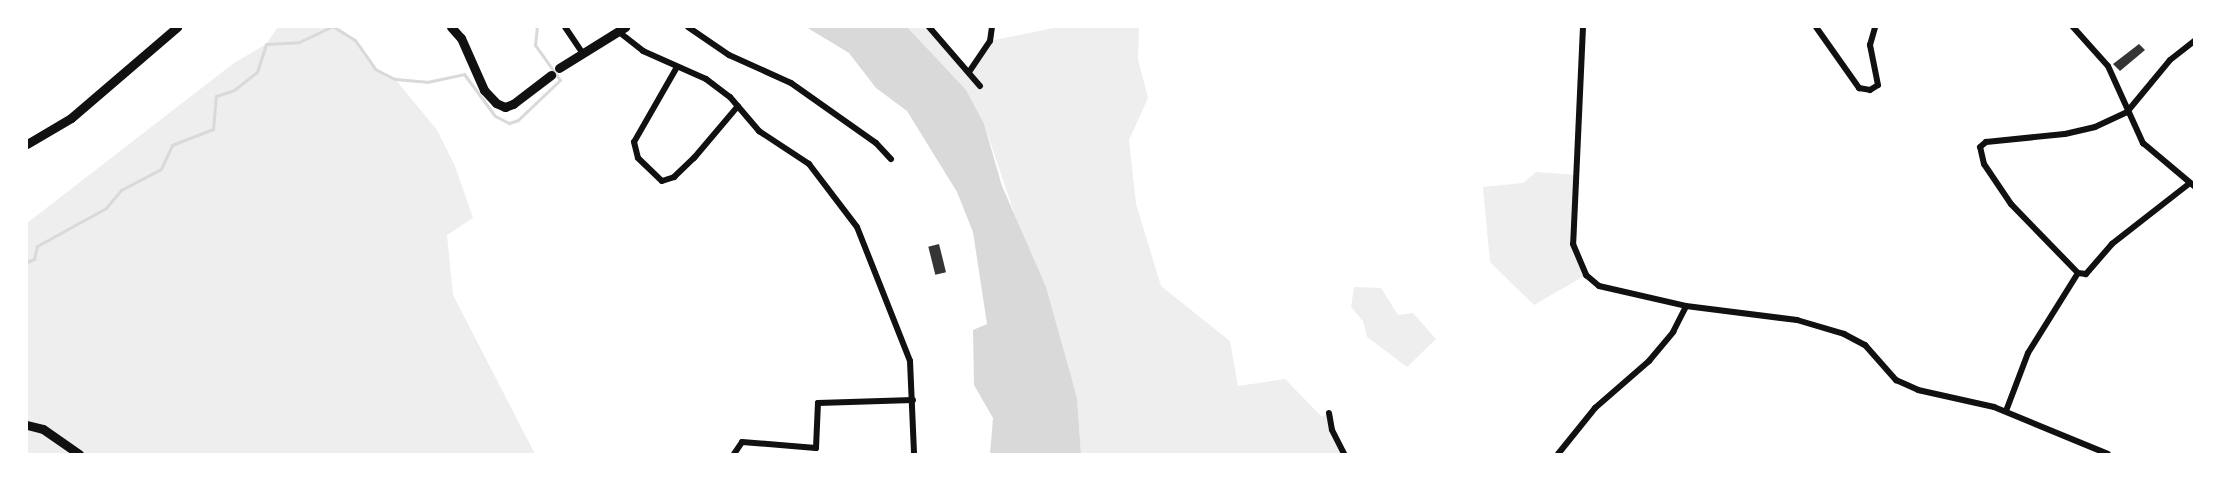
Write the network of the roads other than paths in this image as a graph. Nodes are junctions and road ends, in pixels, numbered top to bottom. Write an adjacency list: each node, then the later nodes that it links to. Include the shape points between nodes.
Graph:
1 (177, 27): 19 (street, via 71,118)
2 (451, 27): 13 (street, via 461,38 484,90 505,107)
3 (565, 27): 13 (street)
4 (688, 27): 20 (street, via 729,55 791,83 876,143)
5 (929, 27): 15 (street)
6 (992, 27): 15 (street, via 990,41)
7 (1583, 27): 23 (street, via 1573,244 1586,275 1599,286)
8 (1816, 27): 9 (street, via 1859,88 1870,90 1878,85 1870,45)
9 (1875, 27)
10 (2073, 27): 18 (street, via 2108,66)
11 (622, 29): 13 (street); 14 (street, via 643,51)
12 (2194, 41): 18 (street, via 2170,60)
13 (582, 52)
14 (677, 67): 17 (street, via 706,80); 17 (street, via 634,142 638,158 662,181 674,177 694,158)
15 (969, 72): 16 (street)
16 (980, 86)
17 (738, 106): 24 (street, via 759,131 808,164 857,227 905,341)
18 (2127, 112): 21 (street, via 2143,143); 22 (street, via 2095,127 1986,142 1980,147 1984,164 2011,204)
19 (27, 144)
20 (891, 159)
21 (2192, 185): 22 (street, via 2112,244 2086,274)
22 (2078, 273): 25 (street, via 2028,354)
23 (1686, 306): 25 (street, via 1797,320 1844,334 1865,345 1896,380 1918,390); 33 (street, via 1649,361 1595,408)
24 (913, 400): 30 (street, via 818,403 816,448 742,442); 31 (street)
25 (2006, 411): 28 (street)
26 (1329, 413): 32 (street, via 1332,430)
27 (27, 424): 29 (street, via 43,429)
28 (2101, 453): 34 (street)
29 (79, 454)
30 (734, 454)
31 (914, 454)
32 (1344, 454)
33 (1558, 454)
34 (2108, 454)

